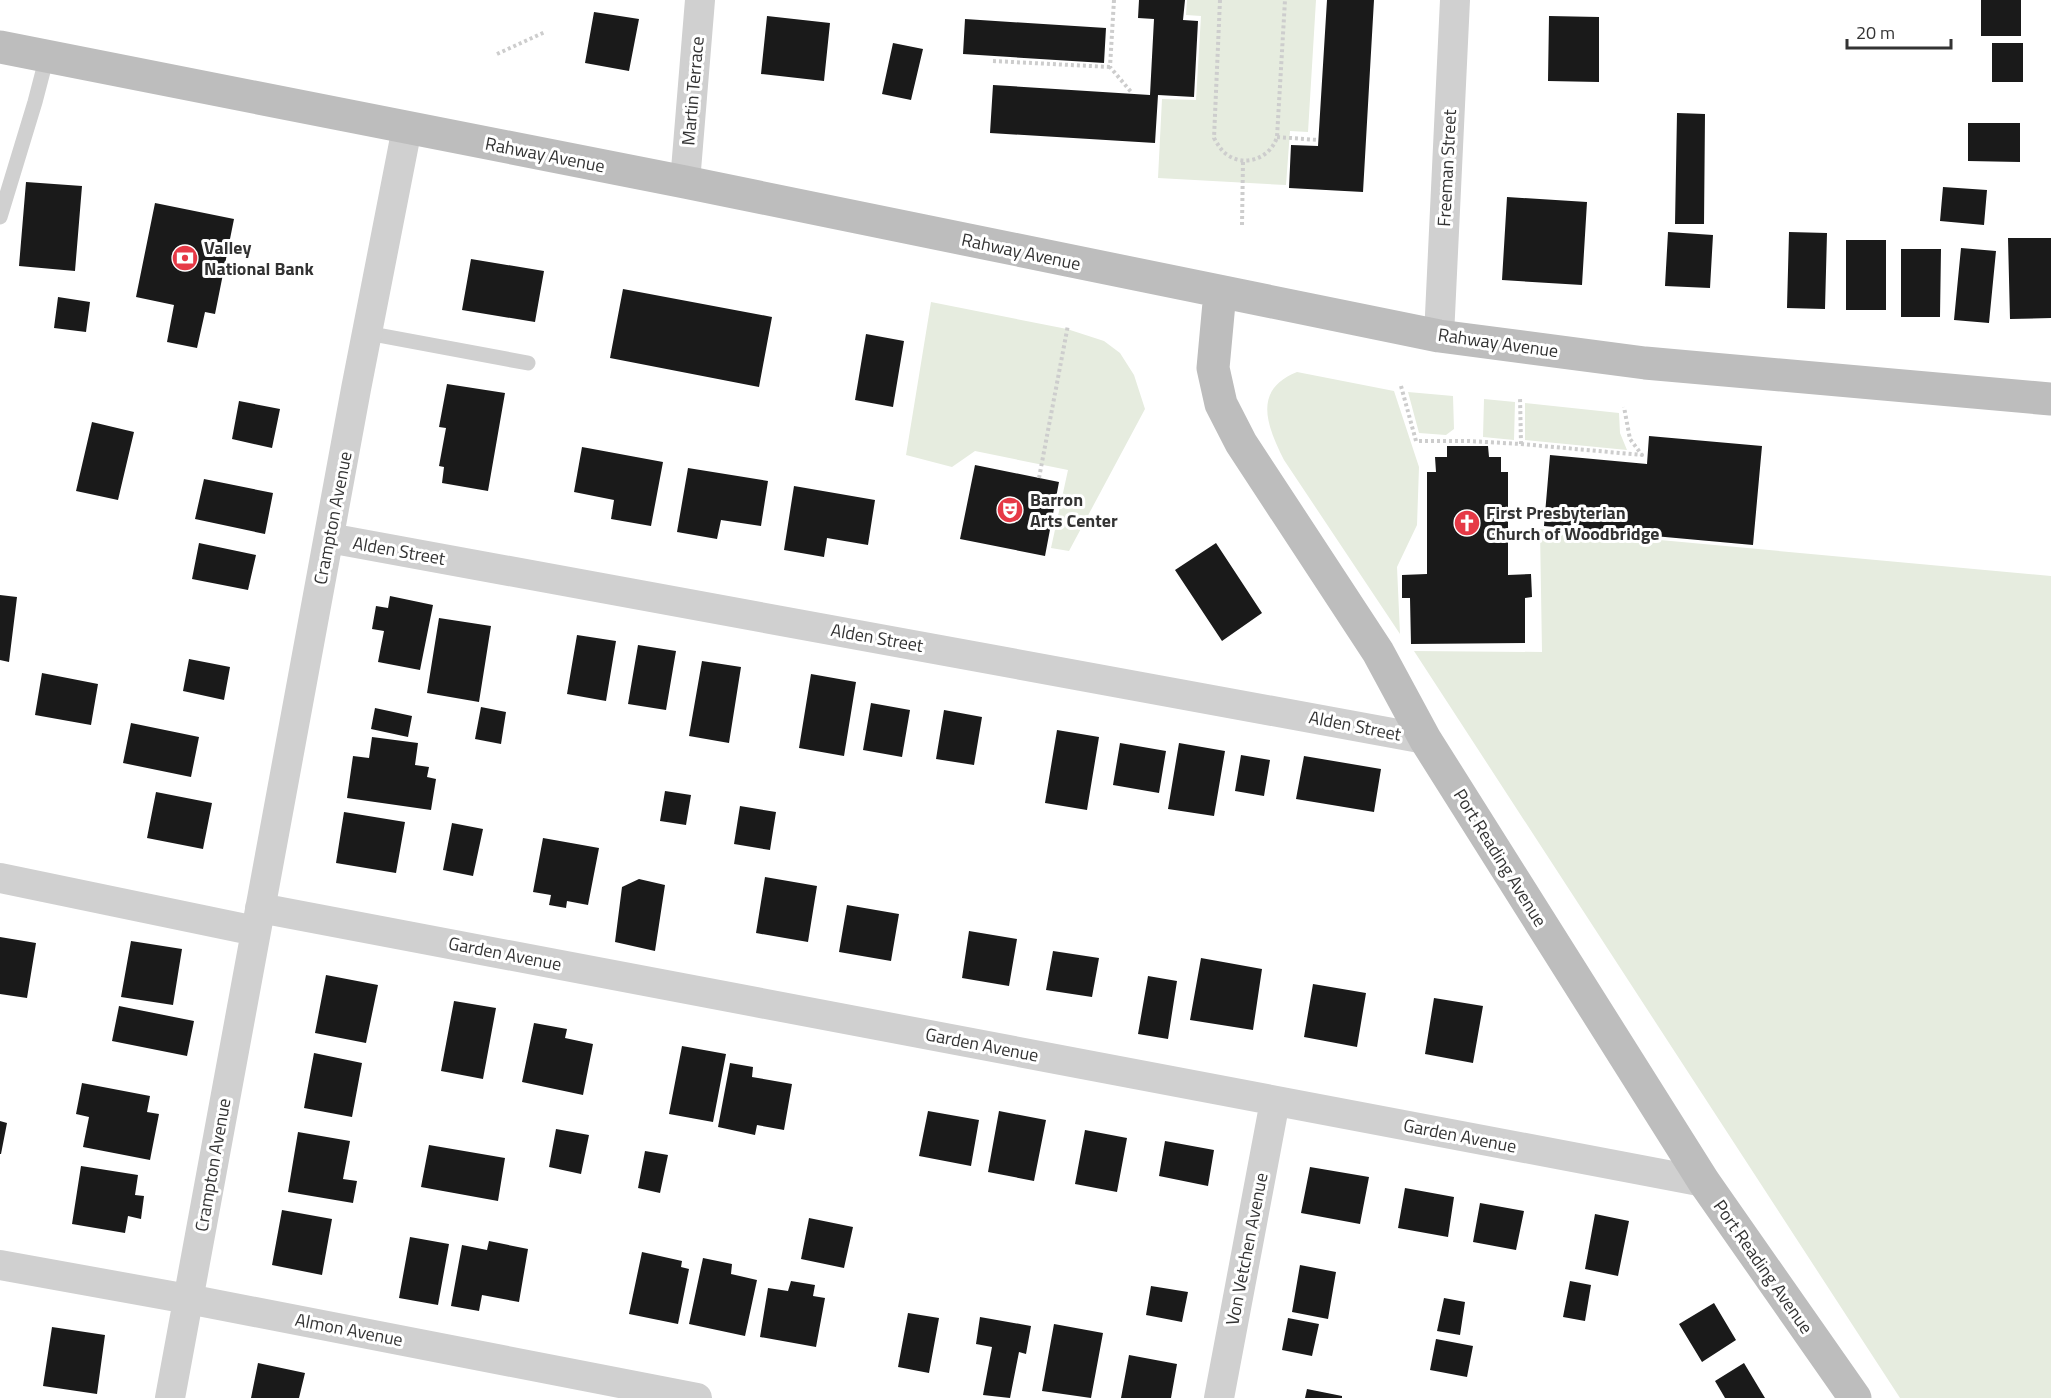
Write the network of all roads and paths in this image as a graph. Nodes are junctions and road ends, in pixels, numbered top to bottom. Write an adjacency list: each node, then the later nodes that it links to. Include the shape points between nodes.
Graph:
1 (700, 0): 17 (street, Martin Terrace)
2 (1114, 0): 11 (path)
3 (1220, 0): 16 (path, via 1214,138 1231,158)
4 (1285, 0): 14 (path)
5 (1455, 0): 23 (street, Freeman Street)
6 (545, 32): 8 (path)
7 (0, 47): 9 (main road, Rahway Avenue)
8 (497, 54)
9 (47, 56): 13 (main road, Rahway Avenue); 18 (lane)
10 (993, 61): 11 (path)
11 (1110, 67): 12 (path)
12 (1132, 93)
13 (407, 128): 17 (main road, Rahway Avenue); 22 (street, Crampton Avenue)
14 (1277, 137): 15 (path); 16 (path, via 1268,152)
15 (1318, 140)
16 (1243, 161): 19 (path)
17 (685, 182): 20 (main road, Rahway Avenue)
18 (0, 218)
19 (1242, 225)
20 (1220, 292): 23 (main road, Rahway Avenue); 32 (main road, Port Reading Avenue, via 1213,369 1221,404 1241,443 1378,652)
21 (1068, 325): 30 (path)
22 (367, 333): 24 (lane); 31 (street, Crampton Avenue)
23 (1439, 336): 27 (main road, Rahway Avenue, via 1646,363)
24 (528, 363)
25 (1401, 386): 29 (path, via 1416,441)
26 (1520, 397): 29 (path)
27 (2051, 399)
28 (1624, 407): 29 (path, via 1630,439 1642,455)
29 (1521, 444)
30 (1039, 478)
31 (329, 538): 32 (street, Alden Street); 34 (street, Crampton Avenue)
32 (1425, 739): 36 (main road, Port Reading Avenue)
33 (0, 878): 34 (street, Garden Avenue)
34 (258, 919): 35 (street, Garden Avenue); 38 (street, Crampton Avenue)
35 (1275, 1101): 36 (street, Garden Avenue); 41 (street, Von Vetchen Avenue)
36 (1704, 1182): 42 (main road, Port Reading Avenue)
37 (0, 1265): 38 (street, Almon Avenue)
38 (188, 1299): 39 (street, Crampton Avenue); 40 (street, Almon Avenue)
39 (170, 1398)
40 (697, 1398)
41 (1219, 1398)
42 (1855, 1398)

